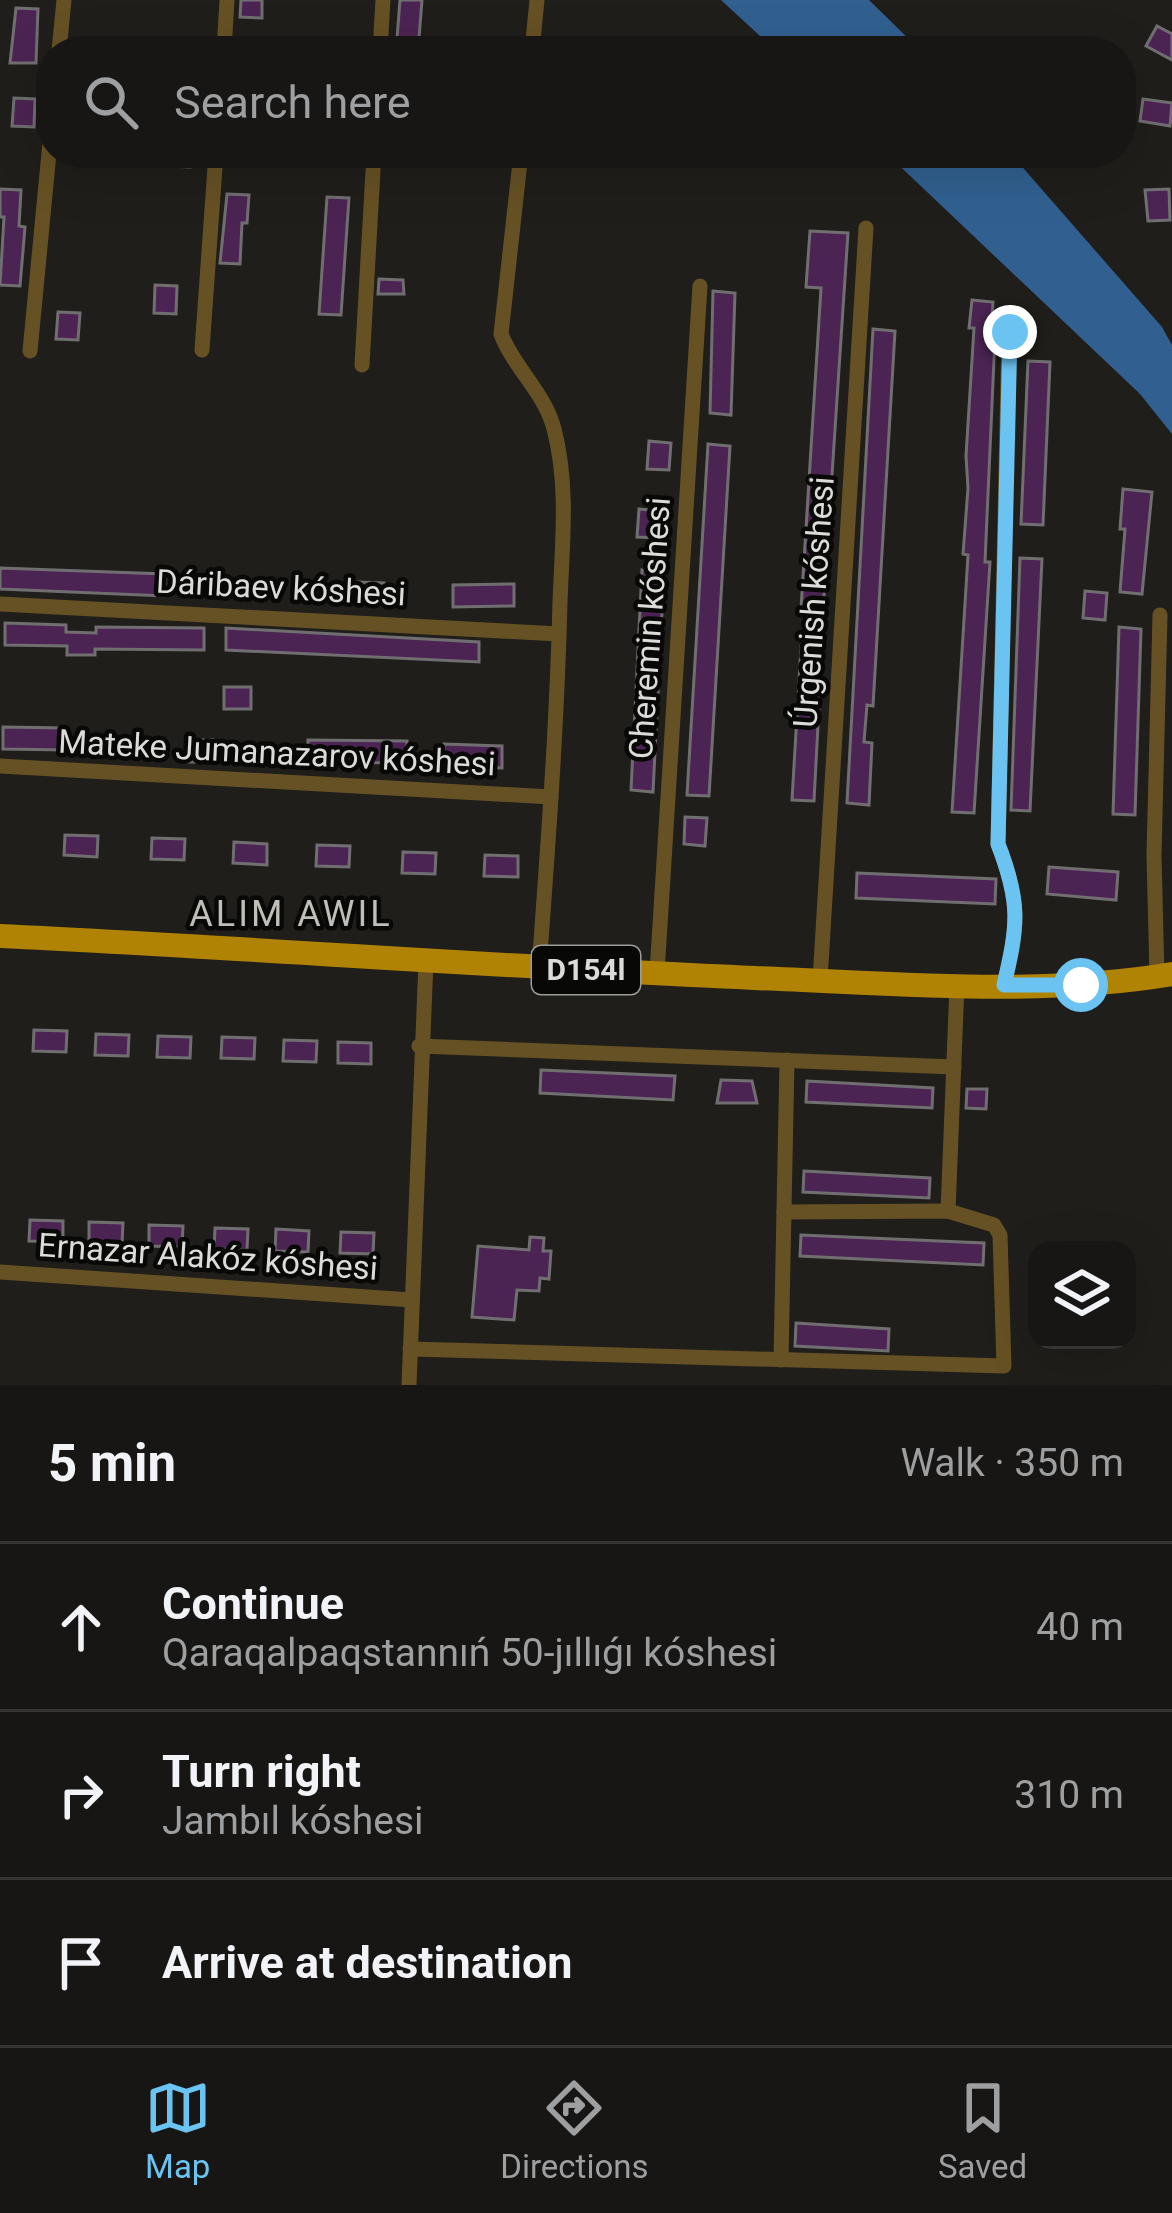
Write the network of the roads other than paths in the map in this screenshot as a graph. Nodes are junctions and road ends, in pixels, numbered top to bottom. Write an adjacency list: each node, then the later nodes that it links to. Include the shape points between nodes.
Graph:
1 (64, 0): 5 (street)
2 (227, 0): 6 (street)
3 (383, 0): 7 (street)
4 (537, 0): 8 (street)
5 (60, 36)
6 (225, 36)
7 (381, 36)
8 (533, 36)
9 (48, 168): 17 (street)
10 (215, 168): 16 (street)
11 (373, 168): 18 (street)
12 (518, 168): 21 (street, via 501,334 554,425 564,482)
13 (866, 228): 29 (street, Úrgenish kóshesi)
14 (700, 286): 27 (street, Cheremin kóshesi)
15 (1010, 332): 31 (street, via 998,844 1013,882 1017,928)
16 (202, 350)
17 (30, 351)
18 (362, 364)
19 (0, 604): 21 (street, Dáribaev kóshesi)
20 (1160, 615): 28 (street, via 1154,855)
21 (560, 634): 23 (street)
22 (0, 766): 23 (street, Mateke Jumanazarov kóshesi)
23 (551, 797): 26 (street)
24 (0, 936): 25 (main road, D154l)
25 (426, 961): 26 (main road, D154l); 32 (street)
26 (539, 968): 27 (main road, D154l)
27 (657, 974): 29 (main road, D154l)
28 (1165, 975): 31 (main road, D154l)
29 (820, 980): 30 (main road, D154l)
30 (957, 985): 31 (main road, D154l); 34 (street)
31 (1004, 985)
32 (419, 1046): 33 (street); 38 (street)
33 (787, 1060): 34 (street); 36 (street)
34 (954, 1067): 35 (street)
35 (948, 1211): 36 (street); 40 (street, via 994,1225 1000,1235 1004,1366)
36 (784, 1212): 40 (street)
37 (0, 1272): 38 (street, Ernazar Alakóz kóshesi)
38 (412, 1300): 39 (street)
39 (410, 1349): 40 (street); 41 (street)
40 (781, 1360)
41 (410, 1385)

